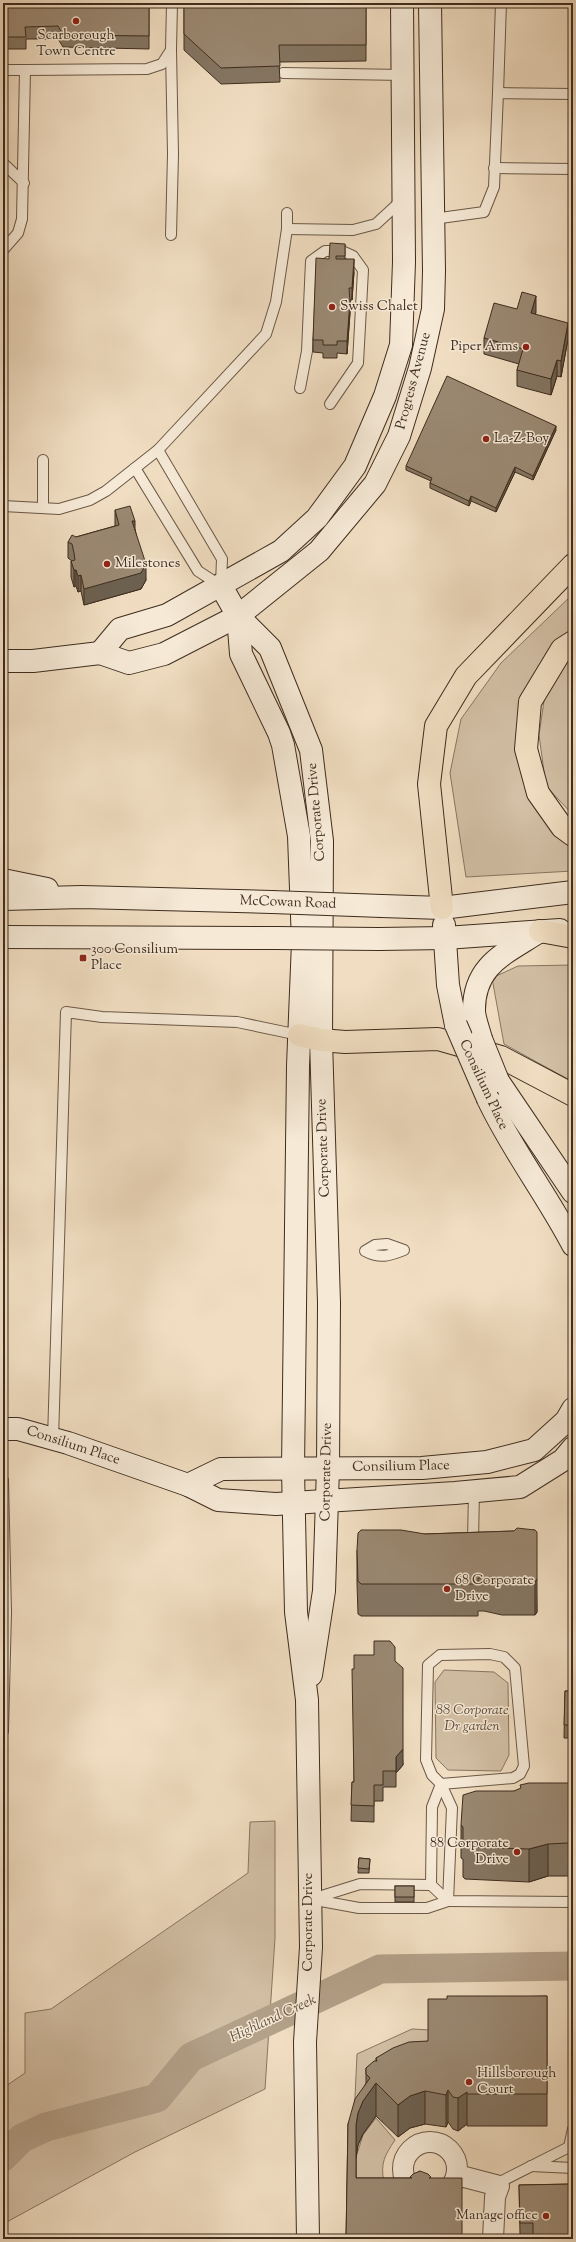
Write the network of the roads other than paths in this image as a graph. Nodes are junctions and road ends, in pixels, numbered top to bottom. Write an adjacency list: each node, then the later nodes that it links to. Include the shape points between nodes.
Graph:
1 (172, 3): 5 (lane)
2 (402, 3): 9 (street, Progress Avenue)
3 (430, 3): 10 (street, Progress Avenue)
4 (501, 3): 11 (lane)
5 (171, 50): 7 (lane, via 162,64 147,69); 21 (lane)
6 (3, 70): 7 (lane)
7 (25, 70): 16 (lane)
8 (283, 73): 9 (lane)
9 (404, 75): 10 (street); 17 (street, Progress Avenue)
10 (431, 75): 19 (street, Progress Avenue)
11 (498, 93): 12 (lane); 14 (lane)
12 (573, 94)
13 (3, 163): 16 (lane)
14 (494, 168): 15 (lane); 19 (lane, via 494,187 484,212)
15 (573, 169)
16 (24, 183): 22 (lane, via 21,224 15,238)
17 (404, 198): 20 (lane, via 376,224 353,230); 23 (street, Progress Avenue)
18 (287, 213): 20 (lane)
19 (433, 219): 24 (street, Progress Avenue)
20 (287, 229): 27 (lane, via 276,302 266,334)
21 (171, 235)
22 (3, 250)
23 (404, 262): 24 (street); 33 (street, Progress Avenue, via 401,345 386,396 355,466 318,518 297,537 281,551)
24 (434, 271): 34 (street, Progress Avenue, via 433,309 418,376 399,436 375,484 319,551)
25 (300, 388): 26 (lane, via 307,351 311,261 325,251 342,251 353,256 362,270 358,363)
26 (330, 404)
27 (158, 450): 29 (lane); 33 (lane, via 222,559)
28 (42, 460): 31 (lane)
29 (135, 468): 31 (lane, via 90,500 59,509); 33 (lane, via 198,571)
30 (3, 506): 31 (lane)
31 (43, 508)
32 (573, 565): 43 (highway, via 466,676 436,726 430,784)
33 (221, 586): 34 (street, Corporate Drive); 36 (street, Progress Avenue, via 167,616 120,629)
34 (238, 616): 36 (street, Progress Avenue, via 164,654 129,663); 49 (street, Corporate Drive, via 241,654 283,745 299,836 303,942); 50 (street, Corporate Drive, via 270,648 311,750 322,841)
35 (573, 642): 38 (highway, via 562,649 530,702 526,749 538,793 562,827)
36 (100, 653): 37 (street, Progress Avenue, via 33,661)
37 (3, 661)
38 (573, 835)
39 (3, 880): 41 (street)
40 (573, 892): 43 (street, McCowan Road)
41 (82, 896): 42 (street, McCowan Road); 43 (street, McCowan Road, bridge)
42 (3, 899)
43 (442, 908): 48 (street, Consilium Place)
44 (573, 929): 45 (street)
45 (540, 931): 47 (highway); 48 (street); 51 (street, Consilium Place, bridge, via 487,966 476,988 474,1013)
46 (3, 937): 48 (street, bridge)
47 (573, 937)
48 (445, 938): 51 (street, Consilium Place, bridge, via 448,985 456,1025)
49 (299, 1035): 50 (highway); 55 (street, Corporate Drive); 59 (lane, via 237,1022 102,1018 66,1012)
50 (321, 1040): 52 (highway, via 438,1040 501,1058); 56 (street, Corporate Drive)
51 (493, 1090): 53 (street, Consilium Place); 54 (street, Consilium Place, via 498,1122 555,1209)
52 (573, 1095)
53 (573, 1192)
54 (573, 1245)
55 (295, 1253): 56 (street); 62 (street, Corporate Drive)
56 (328, 1253): 61 (street, Corporate Drive)
57 (573, 1409): 61 (street, Consilium Place, via 566,1421 534,1450 487,1462 422,1468)
58 (3, 1429): 59 (street, Consilium Place, via 18,1429)
59 (53, 1439): 64 (street, Consilium Place)
60 (573, 1448): 65 (street, Consilium Place, via 563,1460 520,1487)
61 (328, 1468): 62 (street, Consilium Place); 66 (street, Corporate Drive)
62 (293, 1469): 64 (street, Consilium Place, via 221,1469); 67 (street, Corporate Drive)
63 (3, 1480): 69 (lane)
64 (188, 1484): 67 (street, Consilium Place, via 218,1500)
65 (474, 1491): 66 (street, Consilium Place); 68 (lane, via 473,1541)
66 (327, 1500): 67 (street, Consilium Place); 70 (street, Corporate Drive, via 324,1591)
67 (294, 1504): 70 (street, Corporate Drive, via 296,1612)
68 (488, 1541)
69 (5, 1612): 71 (lane)
70 (307, 1700): 74 (street, Corporate Drive)
71 (3, 1731)
72 (441, 1784): 72 (lane, via 513,1778 520,1774 524,1766 515,1668 504,1657 490,1654 440,1655 428,1665 426,1760 432,1775); 73 (lane, via 432,1807); 75 (lane, via 452,1808)
73 (431, 1885): 74 (lane, via 360,1884); 75 (lane)
74 (310, 1899): 75 (lane, via 359,1908 427,1908); 82 (street, Corporate Drive, via 311,1954 305,2042)
75 (448, 1901): 76 (lane)
76 (573, 1902)
77 (573, 2129): 78 (lane, via 569,2147)
78 (530, 2166): 79 (lane); 81 (lane, via 502,2181)
79 (573, 2168)
80 (457, 2176): 81 (street)
81 (499, 2186): 83 (street, via 495,2197)
82 (308, 2239)
83 (493, 2239)

